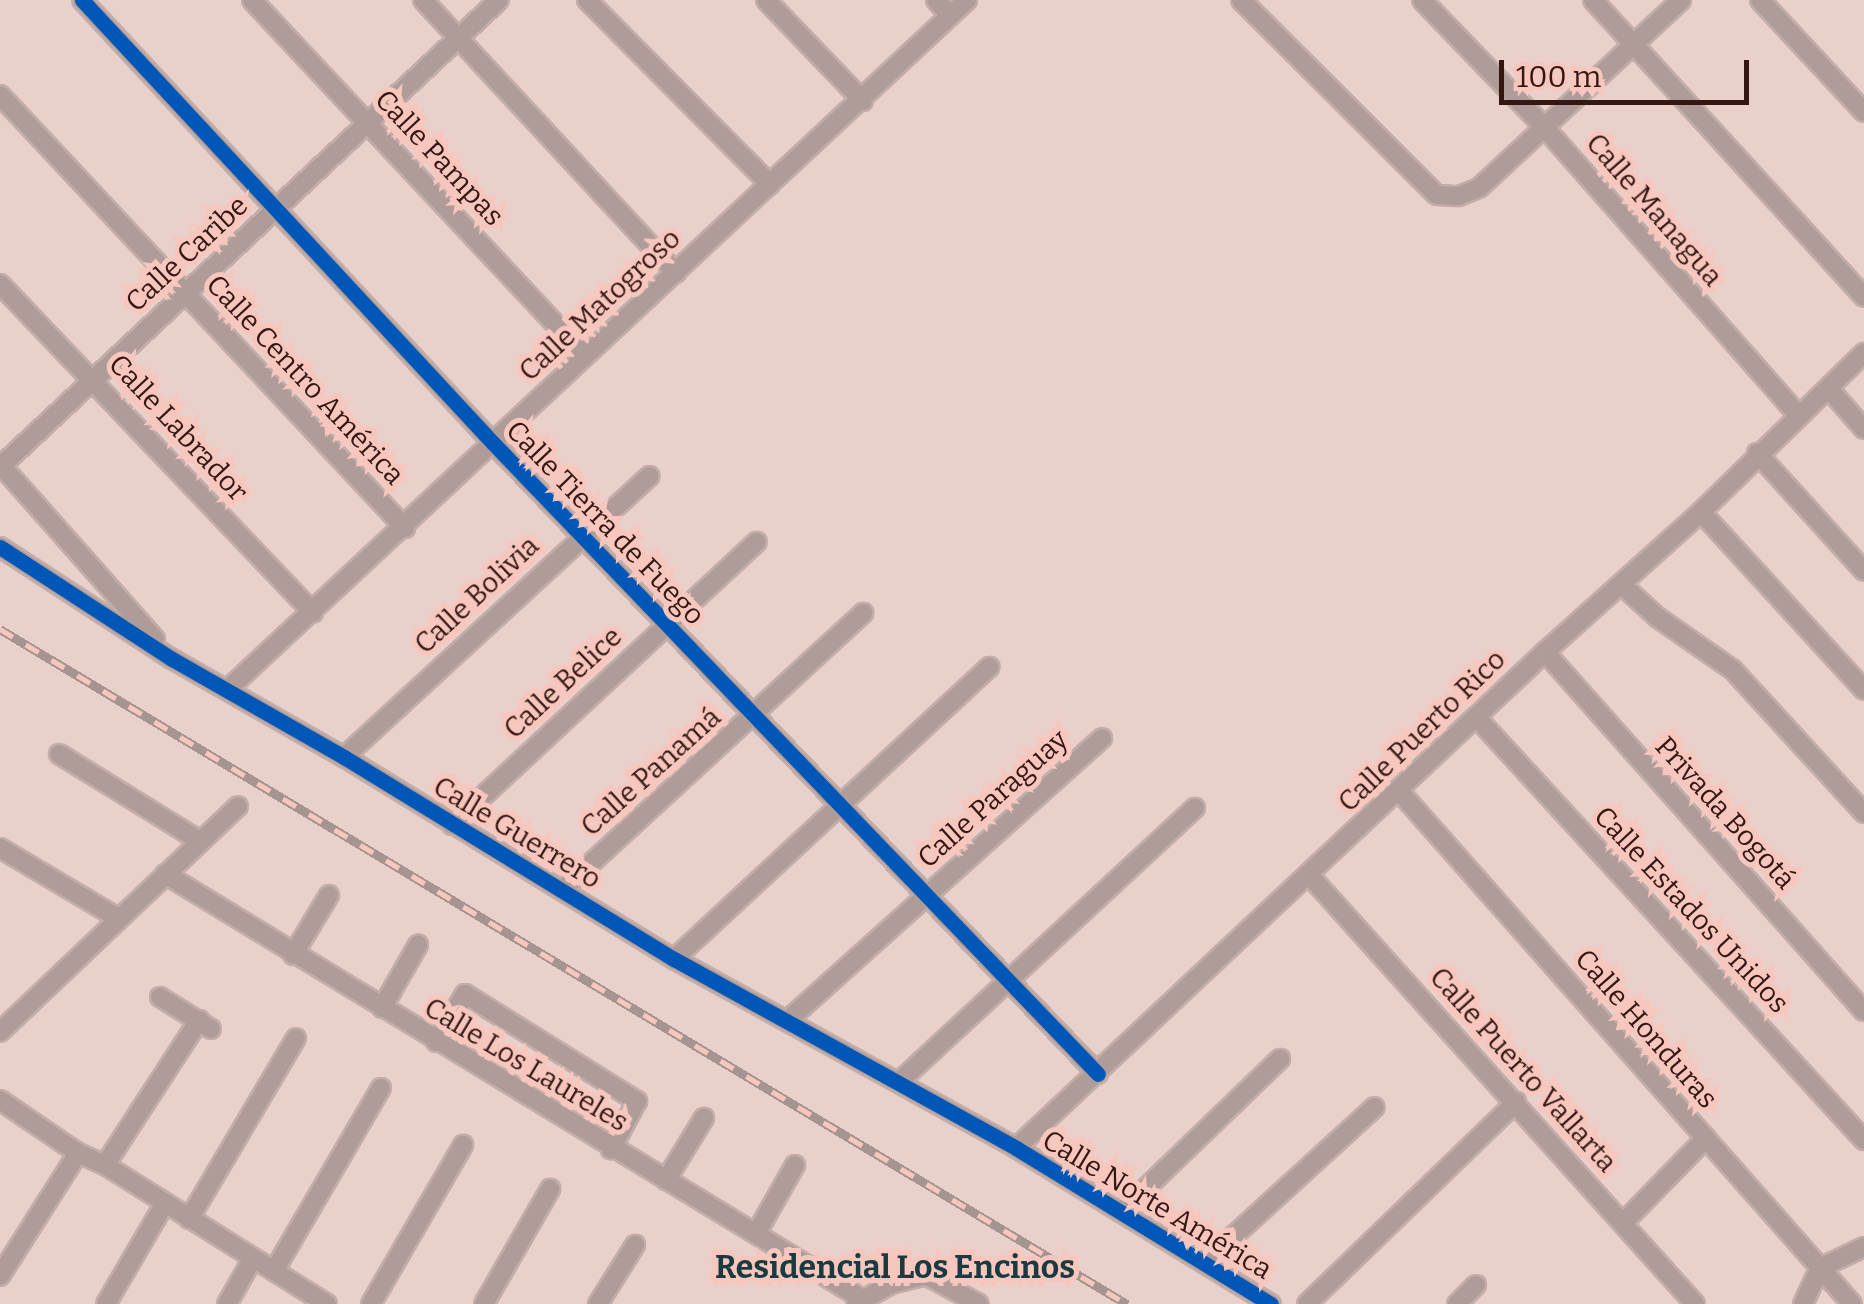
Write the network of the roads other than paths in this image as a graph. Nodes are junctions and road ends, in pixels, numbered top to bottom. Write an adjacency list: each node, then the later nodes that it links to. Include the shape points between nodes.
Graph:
1 (82, 0): 23 (street, Calle Tierra de Fuego)
2 (252, 0): 20 (street, Calle Pampas)
3 (423, 0): 15 (street)
4 (499, 0): 15 (street, Calle Caribe)
5 (587, 0): 22 (street)
6 (766, 0): 18 (street)
7 (936, 0): 14 (street)
8 (967, 0): 14 (street, Calle Matogroso)
9 (1241, 0): 21 (street, via 1437,195 1479,188)
10 (1422, 0): 21 (street, Calle Managua)
11 (1593, 0): 16 (street)
12 (1681, 0): 16 (street)
13 (1760, 0): 19 (street)
14 (950, 15): 18 (street, Calle Matogroso)
15 (458, 37): 20 (street, Calle Caribe); 24 (street)
16 (1633, 43): 21 (street); 27 (street)
17 (0, 95): 26 (street, Calle Centro América)
18 (863, 101): 22 (street, Calle Matogroso)
19 (1864, 112)
20 (368, 121): 23 (street, Calle Caribe); 29 (street, Calle Pampas)
21 (1545, 128): 32 (street, Calle Managua)
22 (770, 184): 24 (street, Calle Matogroso)
23 (277, 208): 26 (street, Calle Caribe); 34 (street, Calle Tierra de Fuego)
24 (676, 273): 29 (street, Calle Matogroso)
25 (0, 284): 30 (street, Calle Labrador)
26 (184, 291): 30 (street, Calle Caribe); 39 (street, Calle Centro América)
27 (1864, 297)
28 (1864, 353): 31 (street, Calle Puerto Rico)
29 (584, 355): 34 (street, Calle Matogroso)
30 (94, 378): 36 (street, Calle Caribe); 45 (street, Calle Labrador)
31 (1829, 390): 32 (street, Calle Puerto Rico); 33 (street)
32 (1798, 416): 35 (street, Calle Puerto Rico)
33 (1864, 428)
34 (493, 442): 39 (street, Calle Matogroso); 40 (street, Calle Tierra de Fuego)
35 (1756, 453): 38 (street, Calle Puerto Rico); 43 (street)
36 (0, 465): 49 (street)
37 (650, 476): 40 (street, Calle Bolivia)
38 (1701, 512): 44 (street, Calle Puerto Rico); 52 (street)
39 (405, 528): 45 (street, Calle Matogroso)
40 (583, 534): 47 (street, Calle Tierra de Fuego); 57 (street, Calle Bolivia)
41 (757, 542): 47 (street, Calle Belice)
42 (0, 546): 49 (street, Calle Guerrero)
43 (1864, 571)
44 (1621, 584): 48 (street, Calle Puerto Rico); 62 (street, via 1732,670)
45 (313, 613): 51 (street, Calle Matogroso)
46 (862, 613): 53 (street, Calle Panamá)
47 (666, 623): 53 (street, Calle Tierra de Fuego); 63 (street, Calle Belice)
48 (1545, 652): 54 (street, Calle Puerto Rico); 78 (street, Privada Bogotá)
49 (172, 658): 51 (street, Calle Guerrero)
50 (988, 666): 59 (street)
51 (227, 690): 57 (street, Calle Guerrero)
52 (1864, 690)
53 (754, 716): 59 (street, Calle Tierra de Fuego); 68 (street, Calle Panamá)
54 (1478, 718): 58 (street, Calle Puerto Rico); 92 (street, Calle Estados Unidos)
55 (1102, 738): 70 (street, Calle Paraguay)
56 (59, 754): 64 (street)
57 (344, 757): 63 (street, Calle Guerrero)
58 (1399, 792): 67 (street, Calle Puerto Rico); 91 (street, Calle Honduras)
59 (840, 805): 70 (street, Calle Tierra de Fuego); 74 (street)
60 (238, 806): 64 (street)
61 (1195, 808): 75 (street)
62 (1864, 814)
63 (452, 825): 68 (street, Calle Guerrero)
64 (200, 841): 66 (street)
65 (0, 848): 71 (street)
66 (165, 874): 71 (street); 73 (street, Calle Los Laureles)
67 (1310, 875): 84 (street, Calle Puerto Rico); 88 (street, Calle Puerto Vallarta)
68 (563, 888): 74 (street, Calle Guerrero)
69 (329, 895): 73 (street)
70 (927, 896): 75 (street, Calle Tierra de Fuego); 79 (street, Calle Paraguay)
71 (118, 918): 80 (street)
72 (418, 945): 77 (street)
73 (293, 955): 77 (street, Calle Los Laureles)
74 (674, 959): 79 (street, Calle Guerrero)
75 (1008, 981): 84 (street, Calle Tierra de Fuego); 85 (street)
76 (160, 996): 97 (street, via 205,1025)
77 (382, 1008): 82 (street, Calle Los Laureles)
78 (1864, 1011)
79 (788, 1020): 85 (street, Calle Guerrero)
80 (0, 1032)
81 (296, 1038): 103 (street)
82 (436, 1042): 95 (street, Calle Los Laureles); 95 (street, via 465,994 638,1101)
83 (1280, 1059): 102 (street)
84 (1098, 1074): 94 (street, Calle Puerto Rico)
85 (900, 1081): 94 (street, Calle Guerrero)
86 (381, 1088): 111 (street)
87 (0, 1100): 96 (street)
88 (1516, 1102): 104 (street, Calle Puerto Vallarta); 123 (street)
89 (1375, 1106): 109 (street)
90 (704, 1118): 99 (street)
91 (1706, 1138): 104 (street); 110 (street, Calle Honduras)
92 (1864, 1140)
93 (463, 1145): 118 (street)
94 (1016, 1148): 102 (street, Calle Norte América)
95 (611, 1149): 99 (street, Calle Los Laureles)
96 (78, 1154): 97 (street); 112 (street)
97 (105, 1165): 101 (street)
98 (795, 1165): 105 (street)
99 (666, 1180): 105 (street, Calle Los Laureles)
100 (550, 1189): 119 (street)
101 (165, 1203): 103 (street); 115 (street)
102 (1121, 1212): 109 (street, Calle Norte América)
103 (189, 1219): 108 (street)
104 (1623, 1223): 125 (street, Calle Puerto Vallarta)
105 (757, 1232): 114 (street, Calle Los Laureles)
106 (635, 1245): 120 (street)
107 (1864, 1247): 110 (street)
108 (252, 1260): 111 (street); 116 (street)
109 (1204, 1263): 122 (street, Calle Norte América)
110 (1820, 1268): 126 (street); 127 (street, Calle Honduras)
111 (274, 1271): 117 (street)
112 (0, 1276)
113 (1476, 1285): 124 (street)
114 (859, 1301): 121 (street, via 926,1275)
115 (106, 1304)
116 (227, 1304)
117 (328, 1304)
118 (370, 1304)
119 (484, 1304)
120 (598, 1304)
121 (980, 1304)
122 (1271, 1304)
123 (1307, 1304)
124 (1457, 1304)
125 (1695, 1304)
126 (1803, 1304)
127 (1852, 1304)

